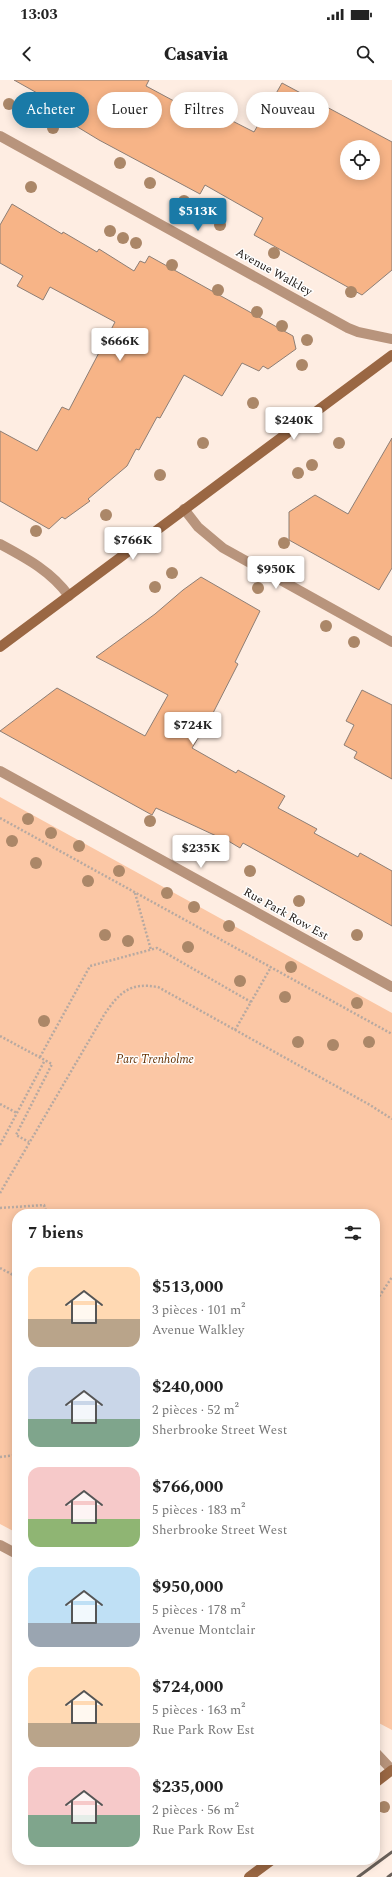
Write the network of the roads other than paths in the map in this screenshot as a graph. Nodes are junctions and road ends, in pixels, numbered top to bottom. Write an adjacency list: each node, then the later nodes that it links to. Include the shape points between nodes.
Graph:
1 (0, 136): 2 (street, Avenue Walkley, via 348,328)
2 (392, 339)
3 (392, 355): 4 (main road)
4 (184, 510): 6 (main road); 7 (street, via 198,527 223,548)
5 (0, 544): 6 (street, via 54,577)
6 (69, 596): 8 (main road)
7 (392, 642)
8 (0, 647)
9 (0, 770): 10 (street, Rue Park Row Est)
10 (392, 987)
11 (0, 1545): 12 (street)
12 (12, 1551)
13 (380, 1757): 14 (street)
14 (392, 1770): 15 (main road)
15 (380, 1779)
16 (265, 1865): 17 (main road)
17 (249, 1877)

